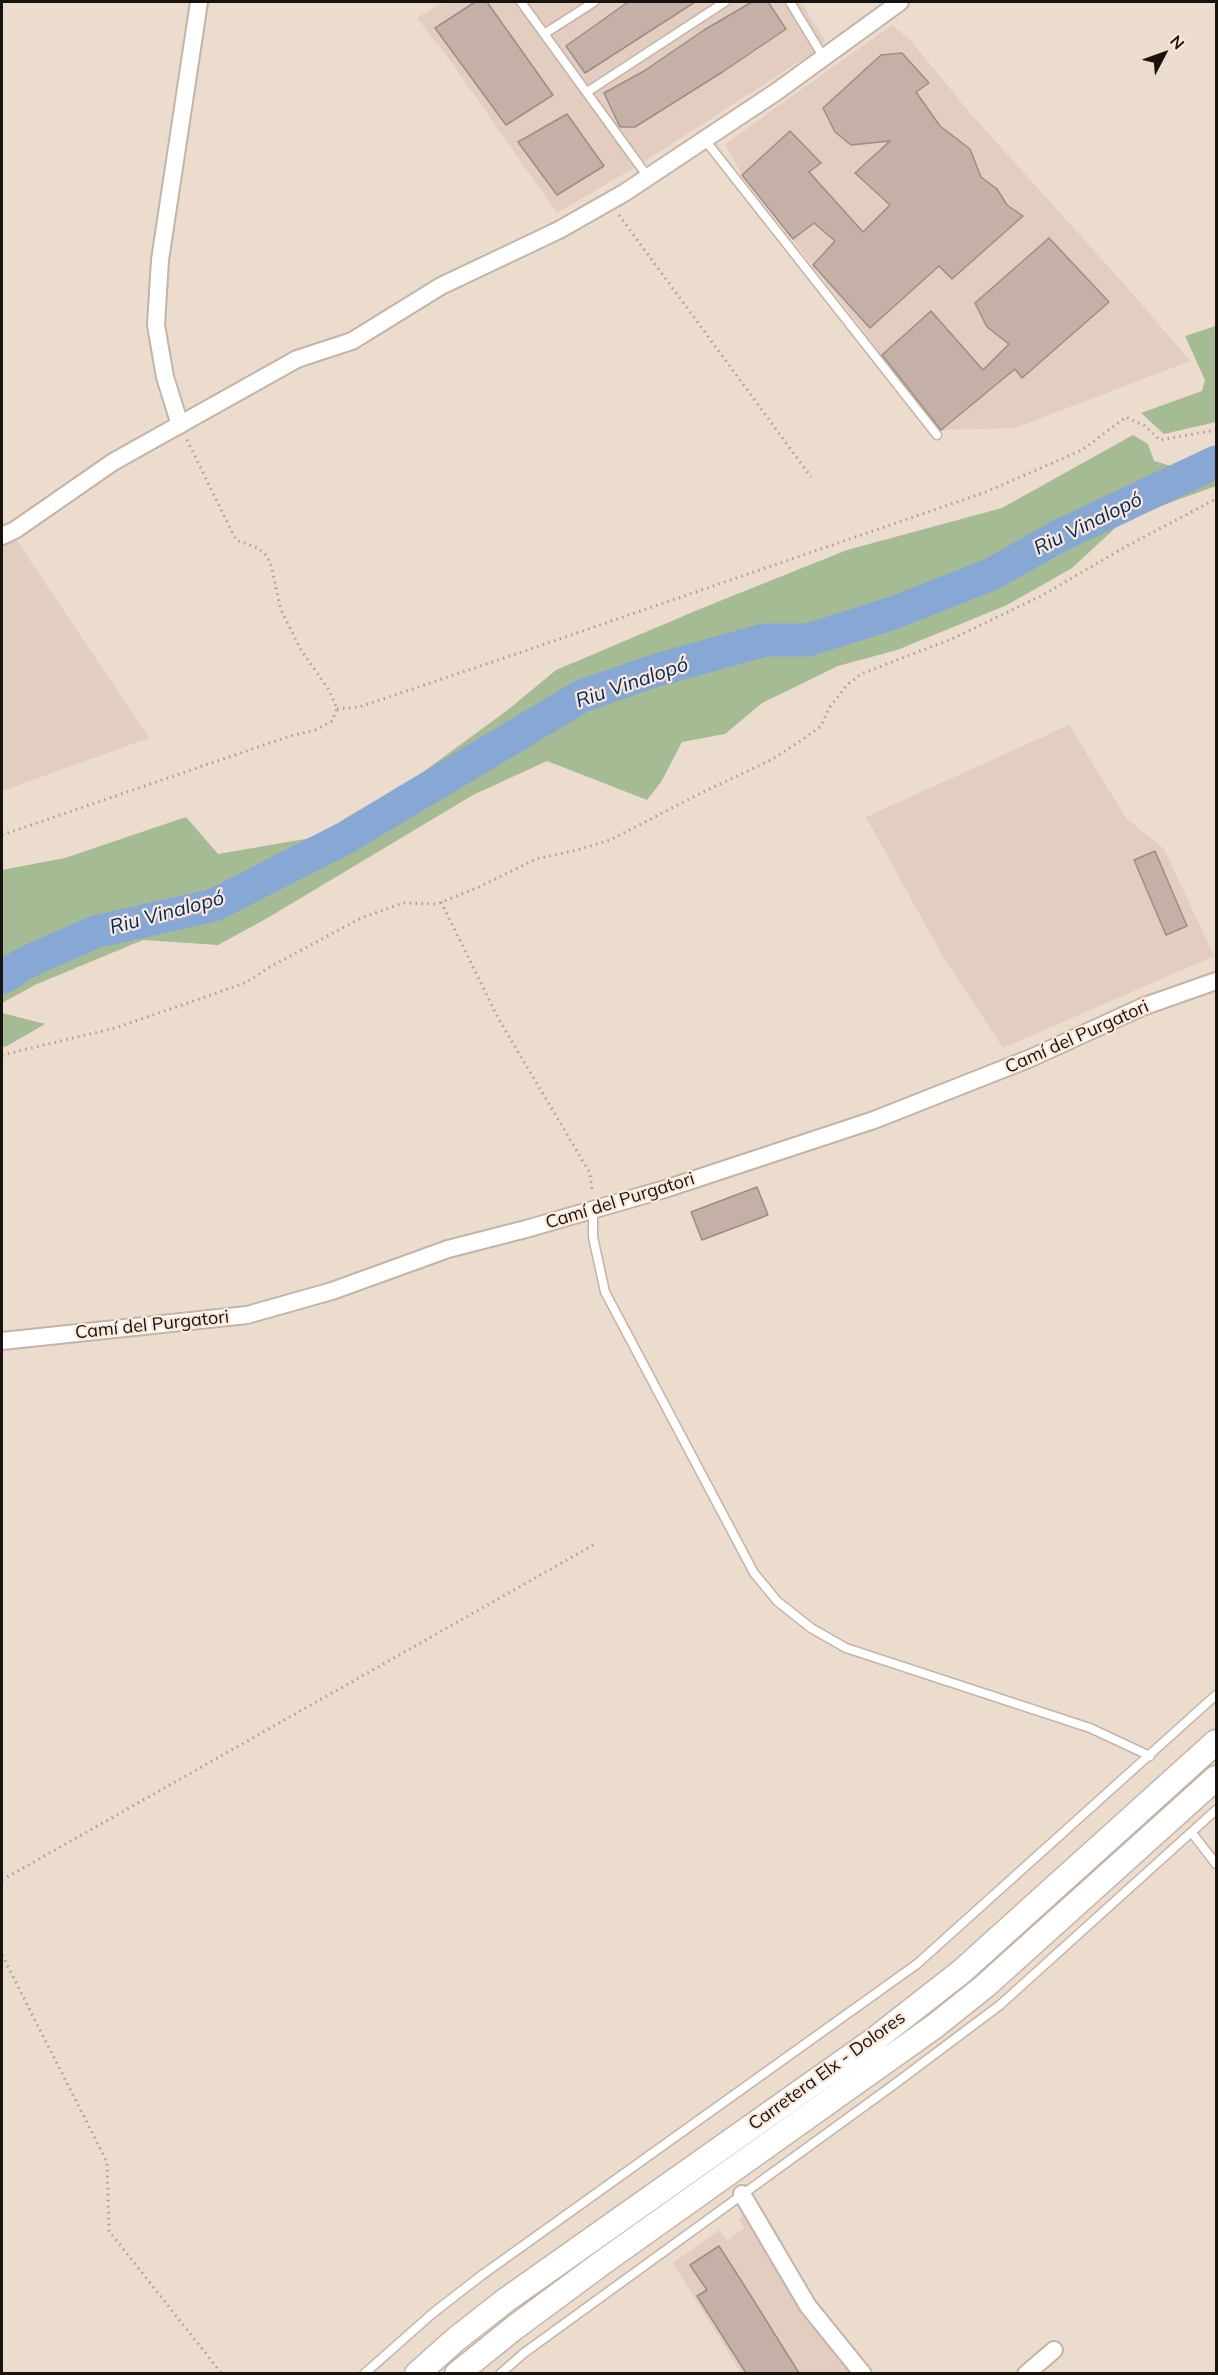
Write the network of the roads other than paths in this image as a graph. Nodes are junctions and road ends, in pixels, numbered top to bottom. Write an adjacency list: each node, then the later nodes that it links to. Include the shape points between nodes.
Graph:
1 (199, 2): 12 (street, via 160,260 156,325 165,377)
2 (521, 2): 7 (lane)
3 (594, 2): 7 (lane)
4 (725, 2): 9 (lane)
5 (790, 2): 8 (lane)
6 (900, 2): 8 (street)
7 (544, 34): 9 (lane)
8 (824, 58): 10 (street)
9 (586, 92): 11 (lane)
10 (705, 140): 11 (street); 13 (lane)
11 (648, 177): 12 (street, via 559,230 441,286 352,341 297,359)
12 (180, 425): 14 (street, via 113,462)
13 (937, 435)
14 (2, 536)
15 (1216, 981): 16 (street, Camí del Purgatori, via 1142,1007 1031,1058 904,1108)
16 (593, 1210): 17 (street, Camí del Purgatori, via 448,1249 332,1291 247,1315); 20 (lane, via 593,1237 605,1292 754,1573 777,1601 811,1628 846,1648 1090,1728)
17 (2, 1341)
18 (1216, 1695): 20 (lane)
19 (1216, 1742): 28 (main road, Carretera Elx - Dolores, via 961,1972 874,2040 506,2300)
20 (1150, 1756): 27 (lane, via 917,1964 482,2275)
21 (1216, 1778): 29 (main road, Carretera Elx - Dolores, via 985,1986 935,2026 606,2260)
22 (1216, 1810): 23 (lane)
23 (1192, 1833): 24 (lane); 25 (lane, via 1000,2005)
24 (1216, 1864)
25 (742, 2194): 30 (lane); 31 (street, via 808,2306)
26 (1054, 2350): 32 (street)
27 (364, 2373)
28 (417, 2373)
29 (457, 2373)
30 (500, 2373)
31 (863, 2373)
32 (1026, 2373)

